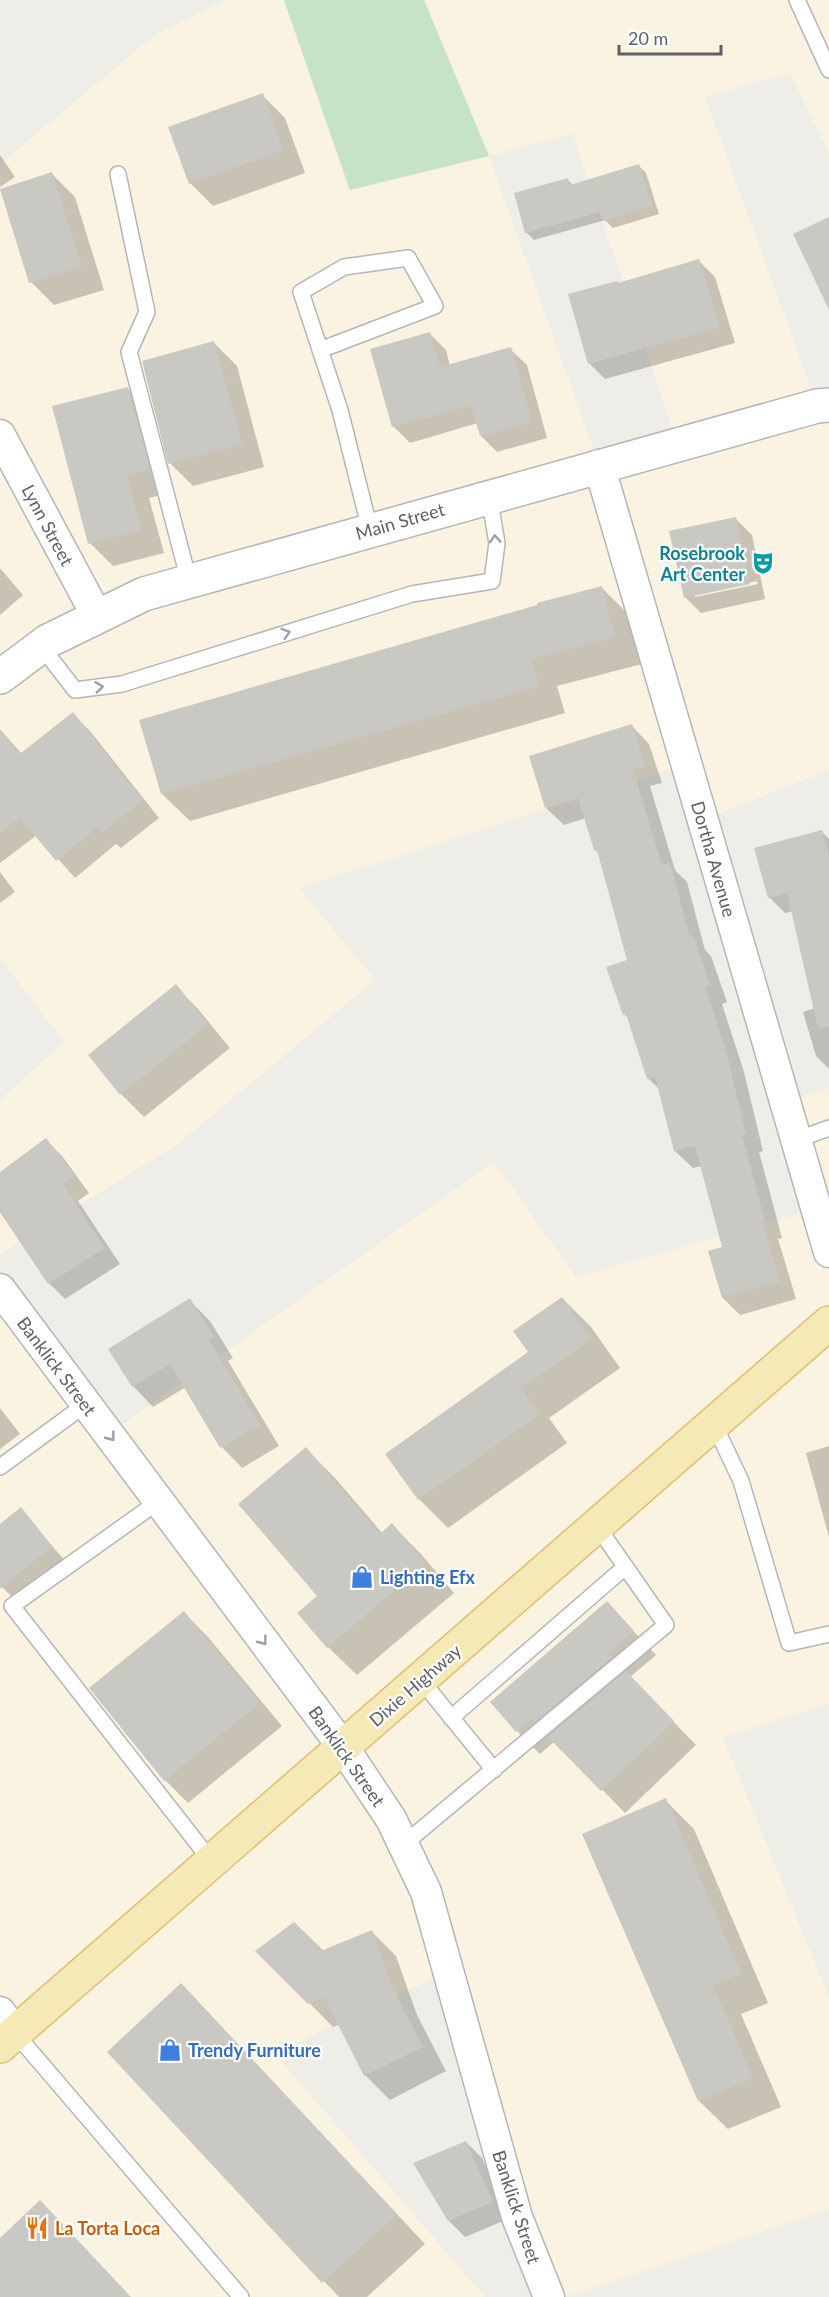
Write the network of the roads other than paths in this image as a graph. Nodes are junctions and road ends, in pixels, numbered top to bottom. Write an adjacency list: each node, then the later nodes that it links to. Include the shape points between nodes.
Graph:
1 (797, 0): 2 (lane)
2 (829, 70)
3 (118, 174): 10 (lane, via 147,312 129,352)
4 (320, 350): 4 (lane, via 301,292 344,267 408,258 435,306); 9 (lane, via 340,410)
5 (825, 402): 7 (street, Main Street)
6 (0, 435): 11 (street, Lynn Street)
7 (599, 465): 8 (street, Main Street); 15 (street, Dortha Avenue)
8 (489, 496): 9 (street, Main Street); 12 (lane, one-way to 8, via 75,690 122,684 412,594 492,581 497,543)
9 (370, 530): 10 (street, Main Street)
10 (189, 581): 11 (street, Main Street, via 144,594)
11 (97, 616): 12 (street, Main Street)
12 (41, 646): 13 (street, Main Street)
13 (0, 677)
14 (829, 1128): 15 (lane)
15 (796, 1140): 16 (street, Dortha Avenue)
16 (829, 1252)
17 (0, 1289): 19 (street, Banklick Street)
18 (829, 1323): 20 (main road, Dixie Highway)
19 (86, 1404): 21 (lane); 22 (street, Banklick Street, one-way to 22)
20 (714, 1424): 23 (main road, Dixie Highway); 25 (lane, via 741,1481 789,1643)
21 (0, 1467)
22 (159, 1501): 30 (street, Banklick Street, one-way to 30); 33 (lane, via 12,1606)
23 (597, 1526): 24 (lane); 28 (main road, Dixie Highway)
24 (625, 1568): 27 (lane, via 666,1624); 29 (lane, via 524,1664)
25 (829, 1634)
26 (600, 1659): 27 (lane)
27 (611, 1671): 31 (lane, via 557,1706)
28 (421, 1680): 29 (lane); 30 (main road, Dixie Highway)
29 (451, 1718): 31 (lane)
30 (344, 1747): 32 (street, Banklick Street); 33 (main road, Dixie Highway)
31 (494, 1770): 32 (lane)
32 (404, 1844): 36 (street, Banklick Street, via 426,1892 517,2217)
33 (212, 1862): 34 (main road, Dixie Highway)
34 (5, 2030): 35 (lane)
35 (241, 2297)
36 (549, 2297)

